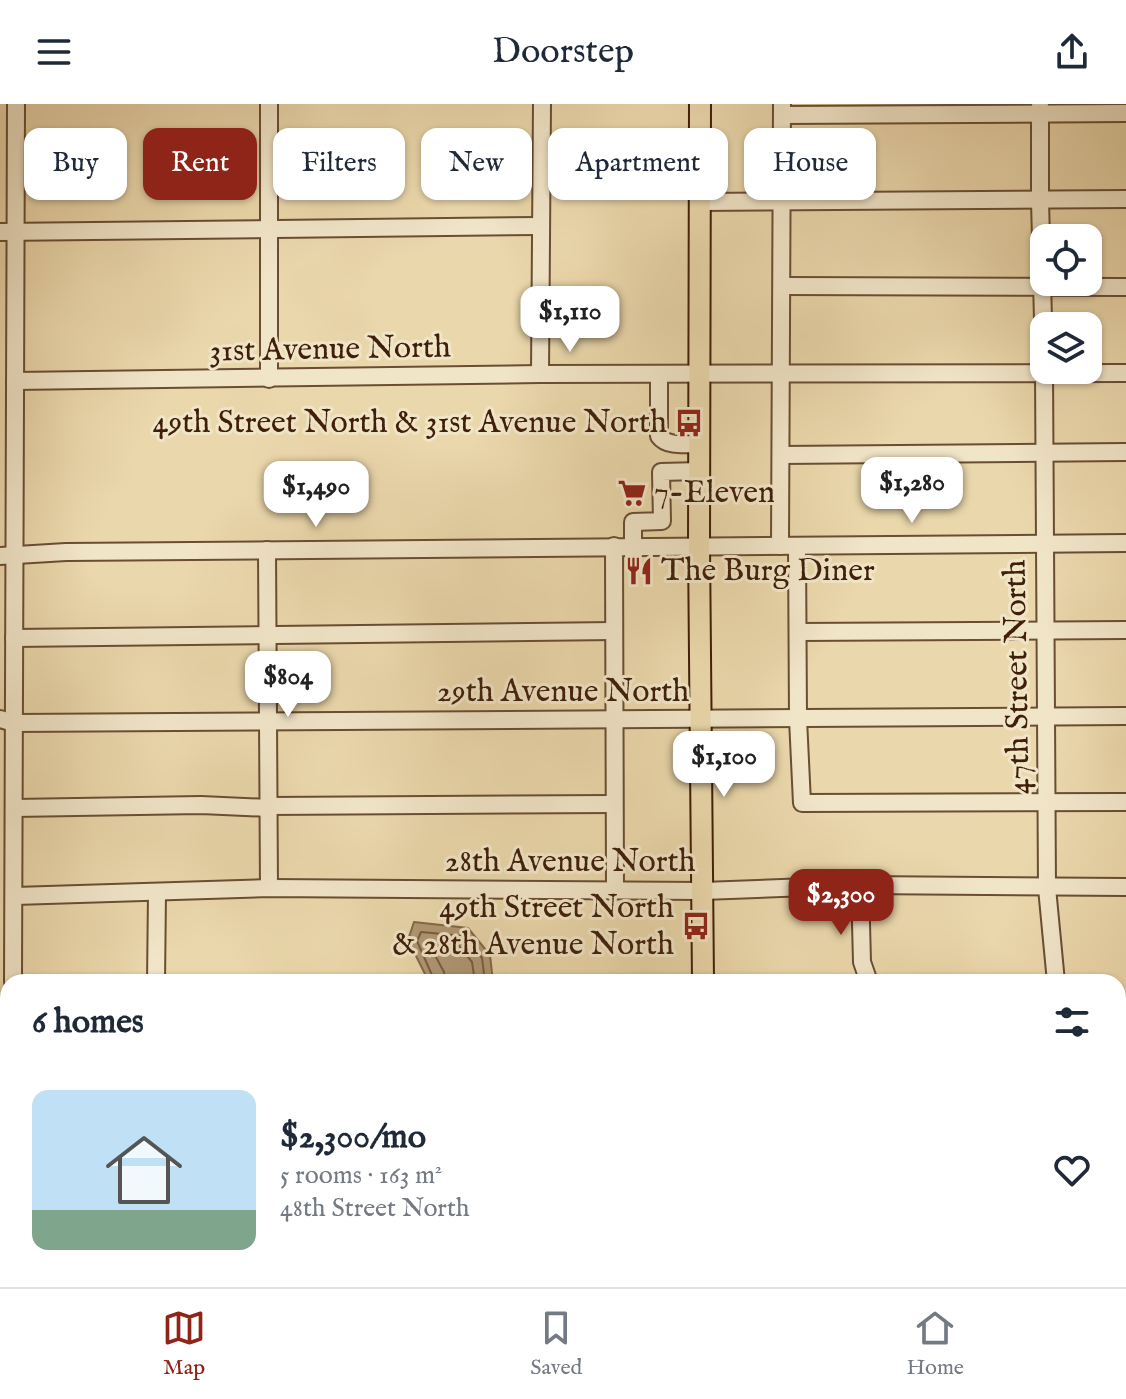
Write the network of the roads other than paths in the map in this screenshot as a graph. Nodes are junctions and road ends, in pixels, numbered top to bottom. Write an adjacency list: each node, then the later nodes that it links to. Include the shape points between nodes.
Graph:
1 (16, 104): 15 (street)
2 (269, 104): 14 (street)
3 (542, 104): 13 (street)
4 (700, 104): 10 (main road)
5 (782, 109): 6 (street); 11 (street)
6 (1040, 109): 7 (street); 9 (street, 47th Street North)
7 (1126, 113)
8 (1126, 199): 9 (street)
9 (1040, 200): 11 (street); 12 (street, 47th Street North)
10 (701, 202): 11 (street); 25 (main road)
11 (782, 202): 16 (street)
12 (1041, 224)
13 (540, 226): 14 (street); 23 (street)
14 (270, 230): 15 (street); 27 (street)
15 (7, 232): 28 (street)
16 (783, 286): 17 (street); 26 (street)
17 (1030, 287)
18 (1102, 287): 19 (street)
19 (1126, 287)
20 (1030, 368): 26 (street, 31st Avenue North)
21 (1102, 372): 22 (street, 31st Avenue North)
22 (1126, 373)
23 (540, 374): 24 (street, 31st Avenue North); 27 (street, 31st Avenue North)
24 (659, 375): 25 (street, 31st Avenue North); 30 (street, via 659,436 669,443)
25 (700, 375): 26 (street, 31st Avenue North); 30 (main road)
26 (782, 375): 33 (street)
27 (269, 379): 28 (street, 31st Avenue North)
28 (15, 381): 42 (street)
29 (1044, 384): 31 (street, 47th Street North)
30 (700, 444): 34 (main road)
31 (1044, 452): 32 (street); 33 (street); 35 (street, 47th Street North)
32 (1126, 452)
33 (781, 455): 40 (street)
34 (700, 471): 38 (street, via 661,472 662,521 633,522); 39 (main road)
35 (1044, 543): 36 (street); 40 (street); 45 (street, 47th Street North)
36 (1126, 543)
37 (614, 546): 38 (street); 41 (street); 44 (street)
38 (633, 546): 39 (street)
39 (699, 546): 40 (street); 52 (main road)
40 (788, 546): 46 (street)
41 (267, 550): 42 (street); 47 (street)
42 (7, 555): 48 (street)
43 (1126, 630): 45 (street)
44 (614, 631): 47 (street); 51 (street)
45 (1046, 631): 46 (street); 50 (street, 47th Street North)
46 (798, 632): 53 (street)
47 (268, 635): 48 (street); 54 (street)
48 (14, 638): 55 (street)
49 (1126, 716): 50 (street, 29th Avenue North)
50 (1047, 717): 53 (street, 29th Avenue North); 57 (street, 47th Street North)
51 (614, 719): 52 (street, 29th Avenue North); 54 (street, 29th Avenue North); 58 (street)
52 (702, 719): 53 (street, 29th Avenue North); 66 (main road)
53 (798, 719): 57 (street, via 802,803)
54 (268, 720): 55 (street, 29th Avenue North); 59 (street)
55 (7, 721): 60 (street)
56 (1126, 802): 57 (street)
57 (1047, 803): 64 (street, 47th Street North)
58 (614, 804): 59 (street); 65 (street)
59 (269, 807): 60 (street); 63 (street)
60 (14, 808): 68 (street)
61 (860, 885): 64 (street, 28th Avenue North); 66 (street, 28th Avenue North); 72 (street)
62 (1126, 887): 64 (street, 28th Avenue North)
63 (269, 888): 65 (street, 28th Avenue North); 67 (street, 28th Avenue North)
64 (1047, 888): 73 (street, 47th Street North)
65 (615, 890): 66 (street, 28th Avenue North)
66 (703, 891): 71 (main road)
67 (157, 893): 68 (street, 28th Avenue North); 70 (street)
68 (15, 896): 69 (street)
69 (13, 974)
70 (156, 974)
71 (703, 974)
72 (866, 974)
73 (1055, 974)

